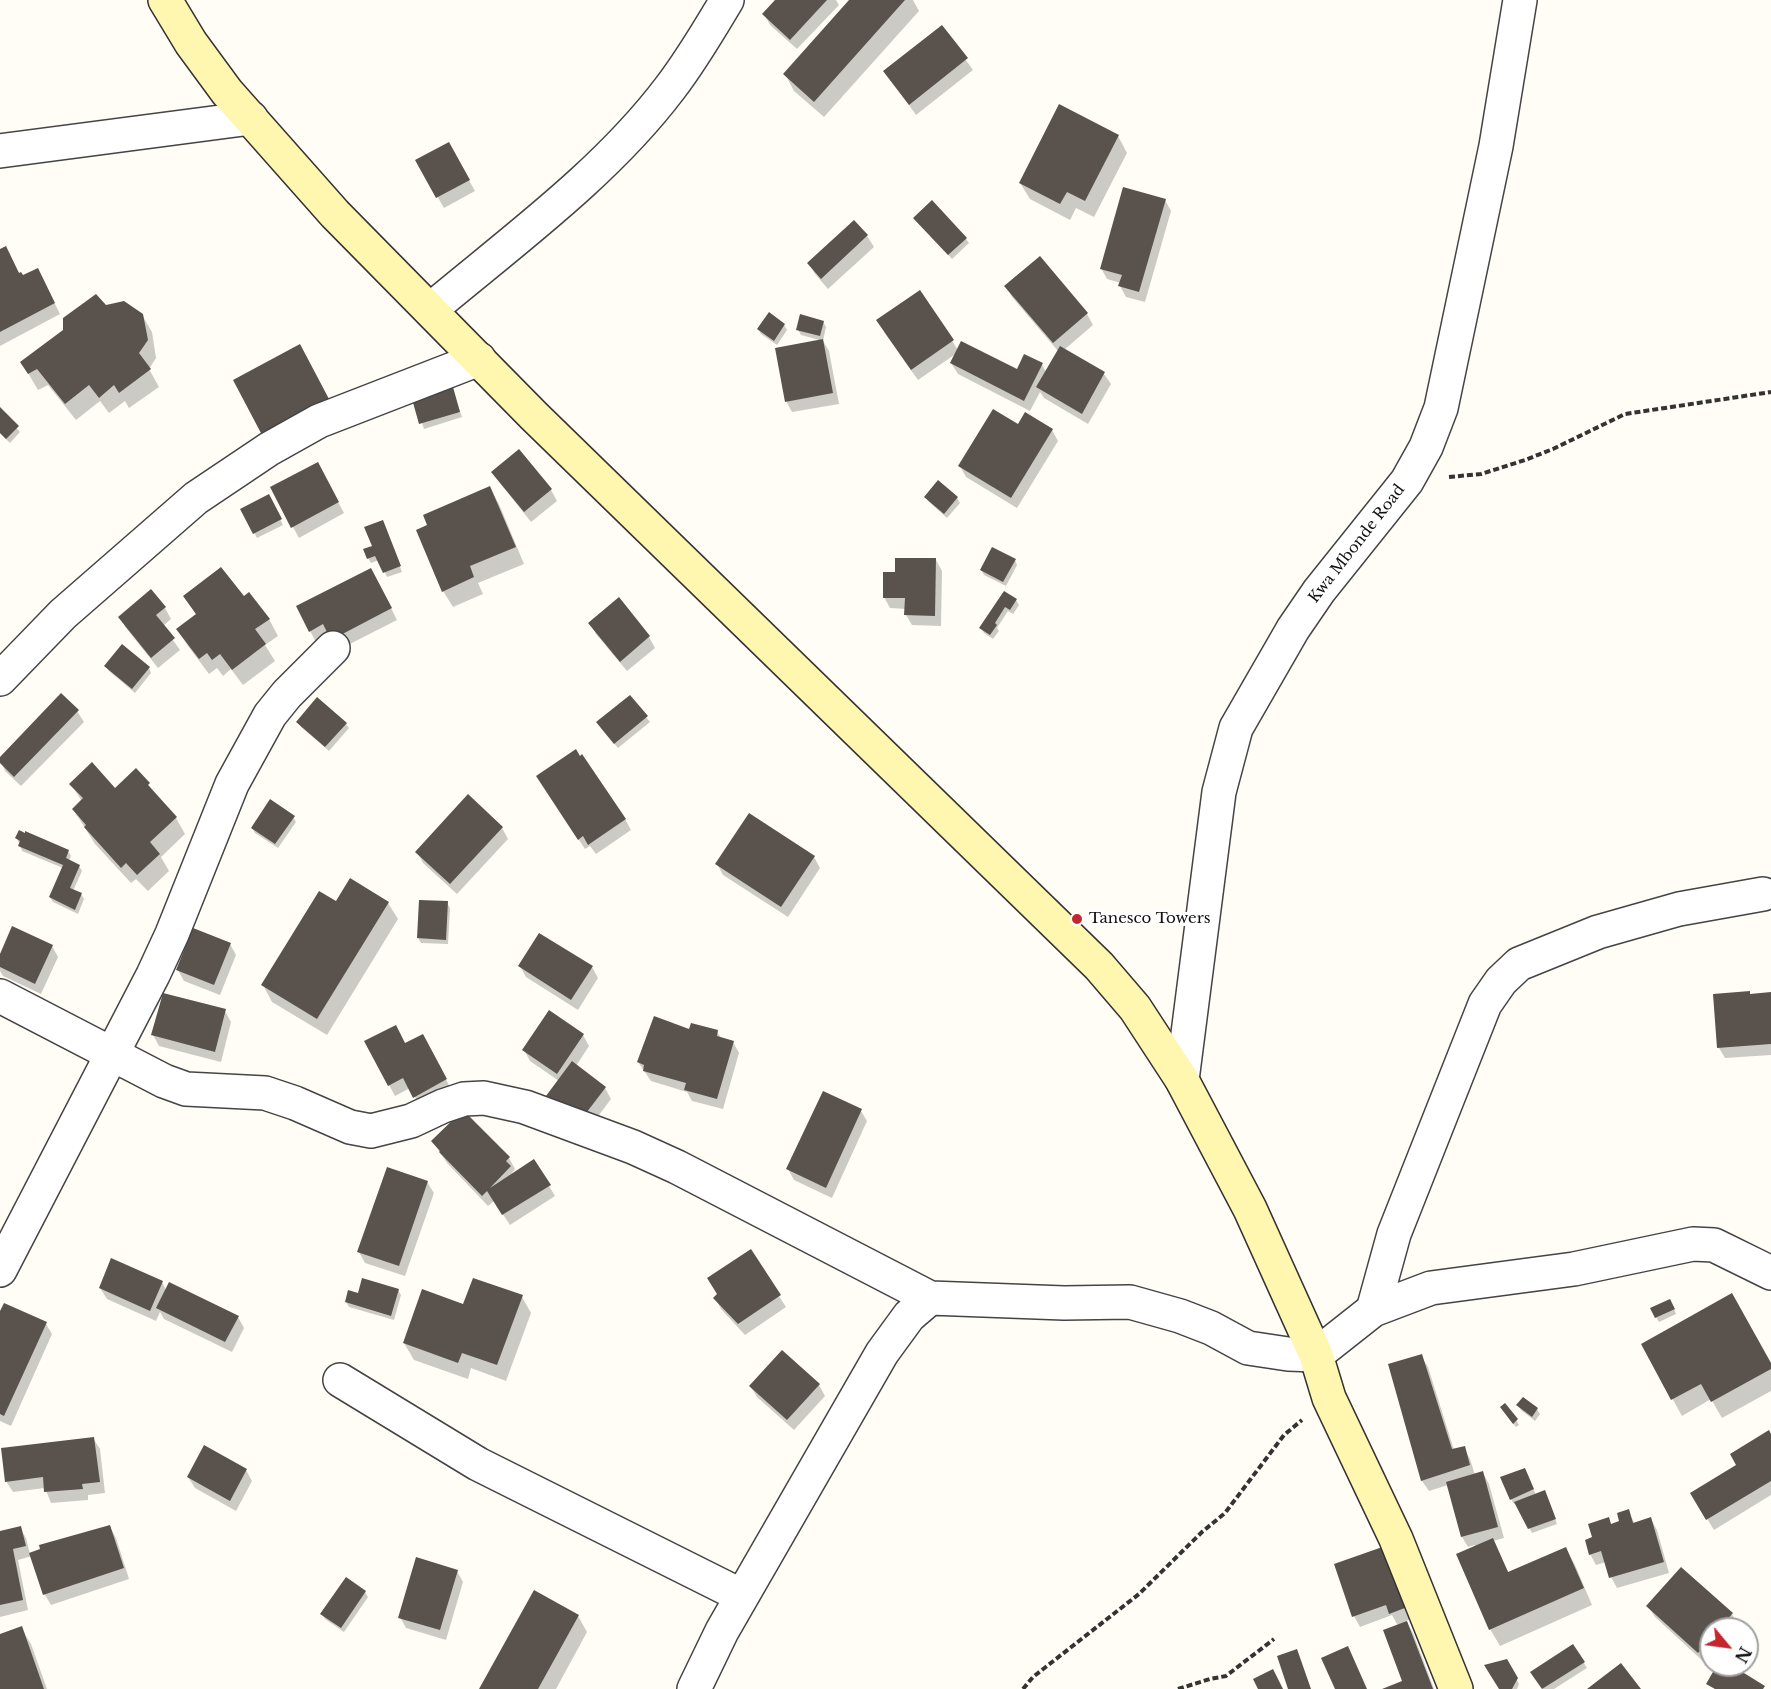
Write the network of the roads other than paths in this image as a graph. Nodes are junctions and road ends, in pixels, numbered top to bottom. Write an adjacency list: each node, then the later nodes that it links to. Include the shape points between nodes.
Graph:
1 (165, 0): 4 (street, via 191,43)
2 (726, 0): 6 (street, via 670,88 638,126 582,183)
3 (1520, 0): 13 (street, Kwa Mbonde Road, via 1496,146 1441,408 1426,447 1407,481 1299,620 1236,728 1219,792)
4 (251, 118): 5 (street); 6 (street, via 335,214)
5 (0, 151)
6 (430, 310): 7 (street)
7 (479, 360): 9 (street, via 319,421 269,449 196,498 63,614); 13 (street, via 1099,966 1135,1008)
8 (333, 648): 12 (street, via 270,715 232,784 172,934)
9 (0, 679)
10 (1763, 894): 17 (street, via 1679,909 1598,932 1519,964 1501,981 1485,1004 1416,1175 1394,1234)
11 (0, 996): 12 (street)
12 (112, 1055): 14 (street); 16 (street, via 186,1089 265,1093 350,1127 371,1131 411,1121 464,1099 484,1098 525,1107 677,1167)
13 (1182, 1080): 18 (street, via 1250,1209)
14 (0, 1270)
15 (1771, 1273): 17 (street, via 1714,1245 1693,1244 1574,1269 1431,1288)
16 (930, 1298): 18 (street, via 1131,1302 1211,1328 1248,1348); 20 (street, via 902,1325 882,1353)
17 (1373, 1310): 18 (street)
18 (1316, 1355): 22 (street, via 1329,1398 1396,1539)
19 (340, 1380): 20 (street, via 478,1464)
20 (742, 1596): 21 (street)
21 (694, 1689)
22 (1456, 1689)

